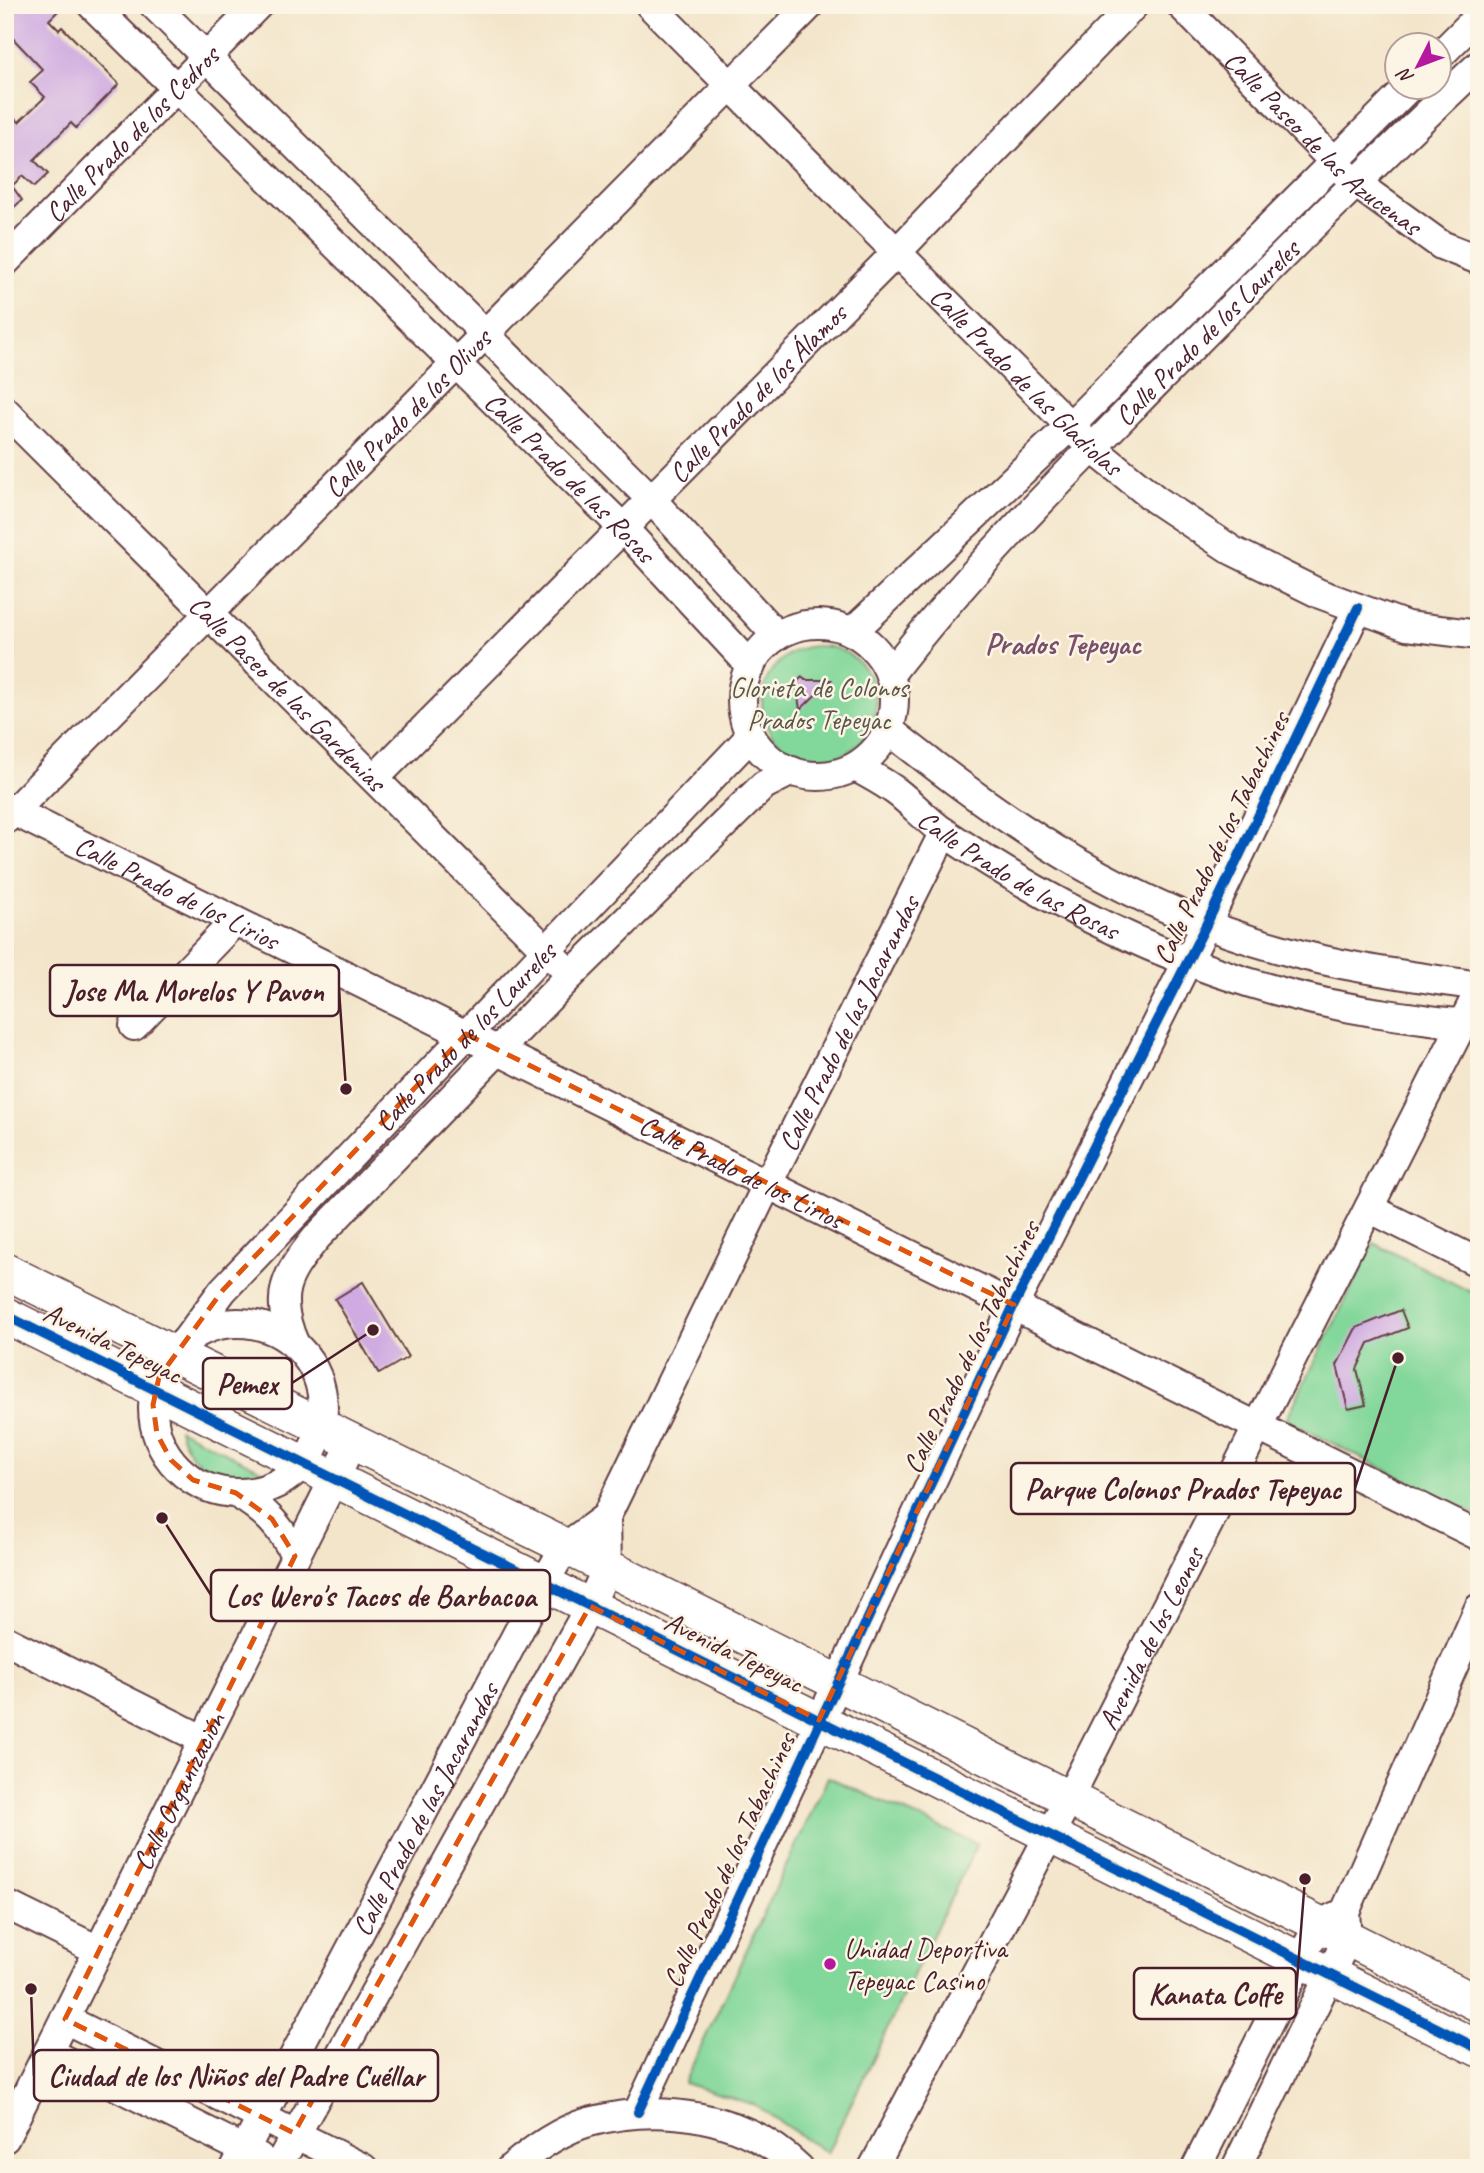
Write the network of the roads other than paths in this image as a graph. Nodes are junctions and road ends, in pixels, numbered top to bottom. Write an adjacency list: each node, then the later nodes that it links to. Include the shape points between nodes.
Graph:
1 (92, 5): 13 (street, Calle Prado de las Rosas)
2 (154, 5): 10 (street, Calle Prado de las Rosas)
3 (258, 5): 10 (street, Calle Prado de los Cedros)
4 (650, 5): 12 (street, Calle Prado de las Gladiolas)
5 (810, 5): 12 (street, Calle Prado de los Olivos)
6 (1134, 5): 17 (street, Calle Prado de los Álamos)
7 (1181, 5): 15 (street, Calle Paseo de las Azucenas)
8 (1479, 16): 9 (street)
9 (1452, 43)
10 (207, 57): 13 (street, Calle Prado de los Cedros); 20 (street, Calle Prado de las Rosas)
11 (1479, 65): 16 (street, Calle Prado de los Laureles)
12 (730, 84): 17 (street, Calle Prado de las Gladiolas); 20 (street, Calle Prado de los Olivos)
13 (176, 88): 19 (street, Calle Prado de los Cedros); 21 (street, Calle Prado de las Rosas)
14 (1394, 102): 15 (street, Calle Prado de los Laureles)
15 (1334, 162): 16 (street, Calle Paseo de las Azucenas); 23 (street, Calle Prado de los Laureles)
16 (1354, 182): 18 (street, Calle Paseo de las Azucenas, via 1441,245); 24 (street, Calle Prado de los Laureles)
17 (897, 252): 23 (street, Calle Prado de las Gladiolas); 25 (street, Calle Prado de los Álamos)
18 (1479, 260)
19 (5, 262)
20 (486, 335): 21 (street, Calle Prado de los Olivos); 25 (street, Calle Prado de las Rosas)
21 (457, 365): 26 (street, Calle Prado de las Rosas); 28 (street, Calle Prado de los Olivos)
22 (5, 411): 28 (street, Calle Paseo de las Gardenias)
23 (1070, 426): 24 (street, Calle Prado de las Gladiolas); 29 (street, Calle Prado de los Laureles)
24 (1092, 448): 27 (street, Calle Prado de las Gladiolas, via 1155,499 1233,551); 33 (street, Calle Prado de los Laureles, via 932,619)
25 (651, 499): 26 (street, Calle Prado de los Álamos); 31 (street, Calle Prado de las Rosas)
26 (624, 528): 32 (street, Calle Prado de las Rosas); 38 (street, Calle Prado de los Álamos)
27 (1358, 608): 30 (street, Calle Prado de las Gladiolas, via 1408,626); 42 (street, Calle Prado de los Tabachines)
28 (210, 613): 38 (street, Calle Paseo de las Gardenias); 39 (street, Calle Prado de los Olivos)
29 (852, 632): 31 (street, via 814,624); 33 (street, via 875,650)
30 (1479, 635)
31 (777, 636): 32 (street)
32 (751, 666): 35 (street, via 743,700)
33 (890, 674): 34 (street, via 895,702)
34 (888, 730): 36 (street); 42 (street, Calle Prado de las Rosas, via 1032,837 1142,898)
35 (751, 736): 37 (street, via 769,757); 43 (street, Calle Prado de los Laureles)
36 (856, 767): 37 (street, via 824,776); 40 (street, Calle Prado de las Rosas, via 896,791)
37 (792, 771): 45 (street, Calle Prado de los Laureles, via 764,785)
38 (376, 777): 43 (street, Calle Paseo de las Gardenias)
39 (8, 813): 41 (street, Calle Prado de los Lirios)
40 (944, 832): 44 (street, Calle Prado de las Rosas, via 1043,892); 52 (street, Calle Prado de las Jacarandas)
41 (234, 921): 49 (street); 50 (street, Calle Prado de los Lirios)
42 (1206, 925): 44 (street, Calle Prado de los Tabachines); 46 (street, Calle Prado de las Rosas, via 1357,967)
43 (547, 951): 45 (street, Calle Paseo de las Gardenias); 50 (street, Calle Prado de los Laureles)
44 (1187, 962): 48 (street, Calle Prado de las Rosas, via 1345,1009); 56 (street, Calle Prado de los Tabachines)
45 (571, 975): 51 (street, Calle Prado de los Laureles)
46 (1479, 986)
47 (1479, 991): 48 (street, Avenida de los Leones)
48 (1471, 1024): 53 (street, Avenida de los Leones)
49 (134, 1026)
50 (466, 1034): 51 (street, Calle Prado de los Lirios); 59 (street, Calle Prado de los Laureles, via 223,1290)
51 (497, 1050): 52 (street, Calle Prado de los Lirios); 58 (street, Calle Prado de los Laureles, via 291,1268 284,1310)
52 (768, 1183): 56 (street, Calle Prado de los Lirios); 67 (street, Calle Prado de las Jacarandas)
53 (1369, 1208): 54 (street); 61 (street, Avenida de los Leones)
54 (1479, 1263)
55 (5, 1271): 59 (street, Avenida Tepeyac)
56 (1014, 1305): 61 (street, Calle Prado de los Lirios); 76 (street, Calle Prado de los Tabachines)
57 (5, 1315): 60 (street, Avenida Tepeyac)
58 (295, 1345): 59 (street, Avenida Tepeyac, via 265,1328 232,1323 198,1333); 62 (street, Avenida Tepeyac, via 319,1383)
59 (178, 1349): 60 (street, Avenida Tepeyac); 62 (street, Avenida Tepeyac)
60 (155, 1390): 64 (street, Avenida Tepeyac); 66 (street, Avenida Tepeyac, via 157,1434 171,1460 193,1480)
61 (1258, 1426): 68 (street, Calle Prado de los Lirios); 79 (street, Avenida de los Leones)
62 (321, 1428): 63 (street, Avenida Tepeyac); 64 (street, Avenida Tepeyac)
63 (352, 1443): 65 (street, Calle Organización); 69 (street, Avenida Tepeyac)
64 (303, 1464): 65 (street, Avenida Tepeyac); 66 (street, Avenida Tepeyac, via 273,1486)
65 (335, 1479): 70 (street, Calle Organización); 72 (street, Avenida Tepeyac)
66 (236, 1493): 70 (street, via 272,1518)
67 (606, 1517): 69 (street, Calle Prado de las Jacarandas); 71 (street, Calle Prado de las Jacarandas)
68 (1479, 1536)
69 (565, 1547): 71 (street, Avenida Tepeyac); 72 (street, Calle Prado de las Jacarandas)
70 (295, 1556): 78 (street, Calle Organización)
71 (607, 1567): 73 (street, Calle Prado de las Jacarandas); 76 (street, Avenida Tepeyac)
72 (544, 1583): 73 (street, Avenida Tepeyac); 90 (street, Calle Prado de las Jacarandas)
73 (590, 1606): 77 (street, Avenida Tepeyac); 91 (street, Calle Prado de las Jacarandas)
74 (1479, 1608): 82 (street)
75 (5, 1640): 78 (street)
76 (836, 1682): 77 (street, Calle Prado de los Tabachines); 79 (street, Avenida Tepeyac)
77 (819, 1720): 80 (street, Avenida Tepeyac); 89 (street, Calle Prado de los Tabachines)
78 (204, 1740): 83 (street, Calle Organización)
79 (1068, 1800): 80 (street, Avenida de los Leones); 82 (street, Avenida Tepeyac)
80 (1049, 1834): 84 (street, Avenida Tepeyac); 98 (street, Avenida de los Leones)
81 (5, 1904): 83 (street)
82 (1337, 1925): 84 (street); 85 (street, Avenida Tepeyac)
83 (98, 1950): 86 (street, Calle Organización)
84 (1316, 1967): 87 (street, Avenida Tepeyac); 99 (street); 100 (street)
85 (1479, 2004)
86 (65, 2019): 88 (street, Calle Organización); 90 (street)
87 (1479, 2049)
88 (48, 2052): 92 (street, Calle Organización); 93 (street)
89 (638, 2112): 96 (street, via 587,2123 540,2145); 97 (street, via 679,2113 719,2122 757,2137)
90 (260, 2117): 91 (street); 93 (street, Calle Prado de las Jacarandas)
91 (294, 2133): 94 (street, Calle Prado de las Jacarandas); 95 (street)
92 (5, 2138)
93 (239, 2159): 94 (street)
94 (278, 2167)
95 (363, 2168)
96 (511, 2168)
97 (799, 2168)
98 (873, 2168)
99 (1196, 2168)
100 (1237, 2168)

